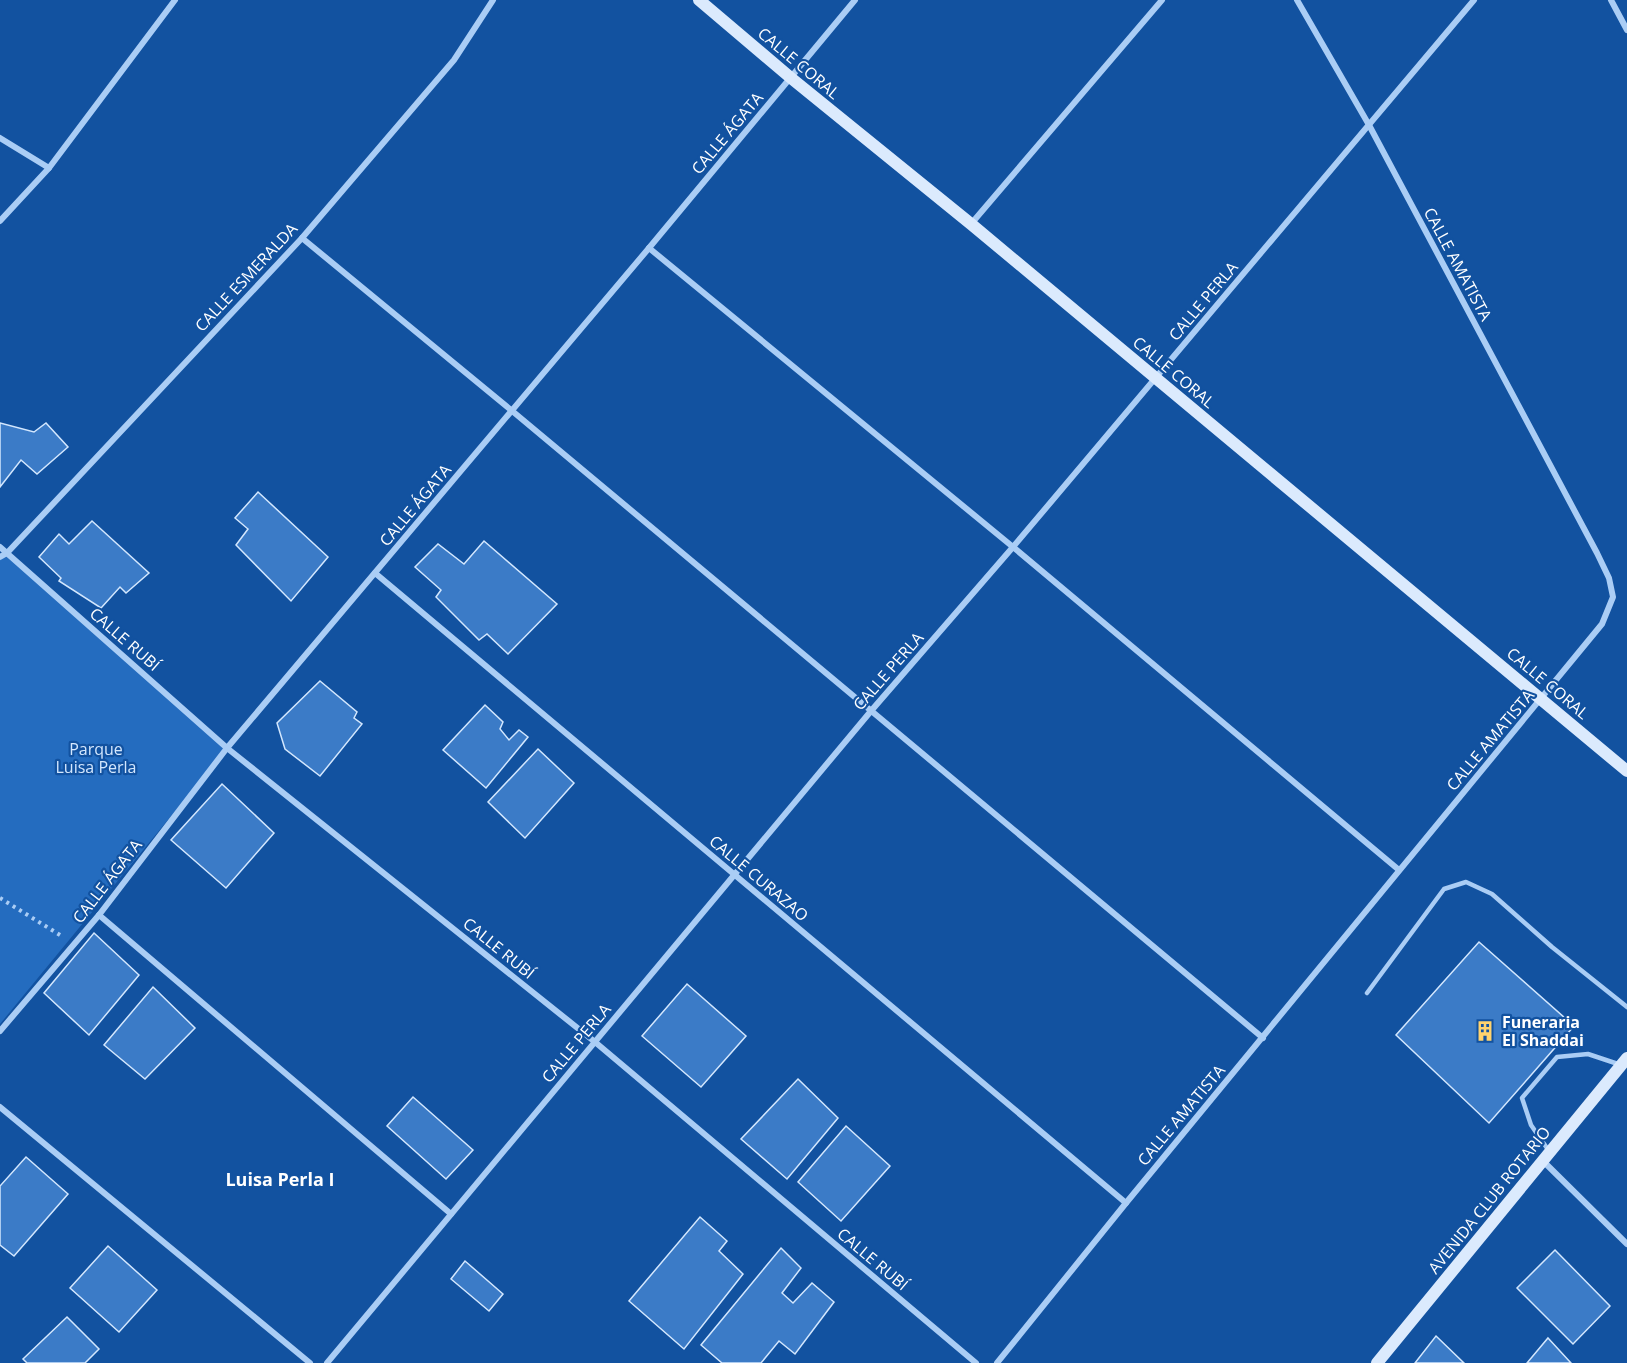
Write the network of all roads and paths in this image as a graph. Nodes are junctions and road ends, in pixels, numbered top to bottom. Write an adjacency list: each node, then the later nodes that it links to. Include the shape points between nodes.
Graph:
1 (175, 0): 13 (street)
2 (493, 0): 16 (street, CALLE ESMERALDA, via 454,60)
3 (699, 0): 10 (street, CALLE CORAL)
4 (855, 0): 10 (street, CALLE ÁGATA)
5 (1162, 0): 15 (street)
6 (1297, 0): 11 (street, CALLE AMATISTA)
7 (1474, 0): 11 (street, CALLE PERLA)
8 (1611, 0): 9 (street)
9 (1627, 30)
10 (790, 78): 15 (street, CALLE CORAL); 17 (street, CALLE ÁGATA)
11 (1369, 125): 18 (street, CALLE PERLA); 25 (street, CALLE AMATISTA, via 1609,578 1613,597 1602,624)
12 (0, 138): 13 (street)
13 (49, 168): 14 (street)
14 (0, 221)
15 (971, 224): 18 (street, CALLE CORAL)
16 (302, 238): 19 (street); 22 (street, CALLE ESMERALDA)
17 (649, 248): 19 (street, CALLE ÁGATA); 21 (street)
18 (1155, 379): 21 (street, CALLE PERLA); 25 (street, CALLE CORAL)
19 (511, 410): 24 (street, CALLE ÁGATA); 26 (street)
20 (0, 547): 22 (street, CALLE RUBÍ)
21 (1013, 547): 26 (street, CALLE PERLA); 29 (street)
22 (7, 553): 23 (street, CALLE ESMERALDA); 27 (street, CALLE RUBÍ)
23 (0, 557)
24 (375, 573): 27 (street, CALLE ÁGATA); 30 (street, CALLE CURAZAO)
25 (1542, 698): 28 (street, CALLE CORAL); 29 (street, CALLE AMATISTA)
26 (871, 711): 30 (street, CALLE PERLA); 37 (street)
27 (227, 748): 32 (street, CALLE ÁGATA); 38 (street, CALLE RUBÍ)
28 (1627, 771)
29 (1399, 870): 37 (street, CALLE AMATISTA)
30 (734, 875): 38 (street, CALLE PERLA); 42 (street, CALLE CURAZAO)
31 (0, 898): 33 (path)
32 (99, 915): 33 (street, CALLE ÁGATA); 43 (street)
33 (74, 944): 36 (street, CALLE ÁGATA)
34 (1367, 993): 35 (lane, via 1444,889 1466,882 1492,894)
35 (1627, 1007)
36 (0, 1030)
37 (1263, 1038): 42 (street, CALLE AMATISTA)
38 (595, 1042): 43 (street, CALLE PERLA); 47 (street, CALLE RUBÍ)
39 (1624, 1062): 41 (street, AVENIDA CLUB ROTARIO); 41 (lane, via 1588,1054 1557,1058 1522,1098)
40 (0, 1107): 45 (street)
41 (1546, 1156): 44 (street); 49 (street, AVENIDA CLUB ROTARIO)
42 (1126, 1203): 48 (street, CALLE AMATISTA)
43 (451, 1214): 46 (street, CALLE PERLA)
44 (1627, 1244)
45 (310, 1363)
46 (327, 1363)
47 (976, 1363)
48 (997, 1363)
49 (1377, 1363)

